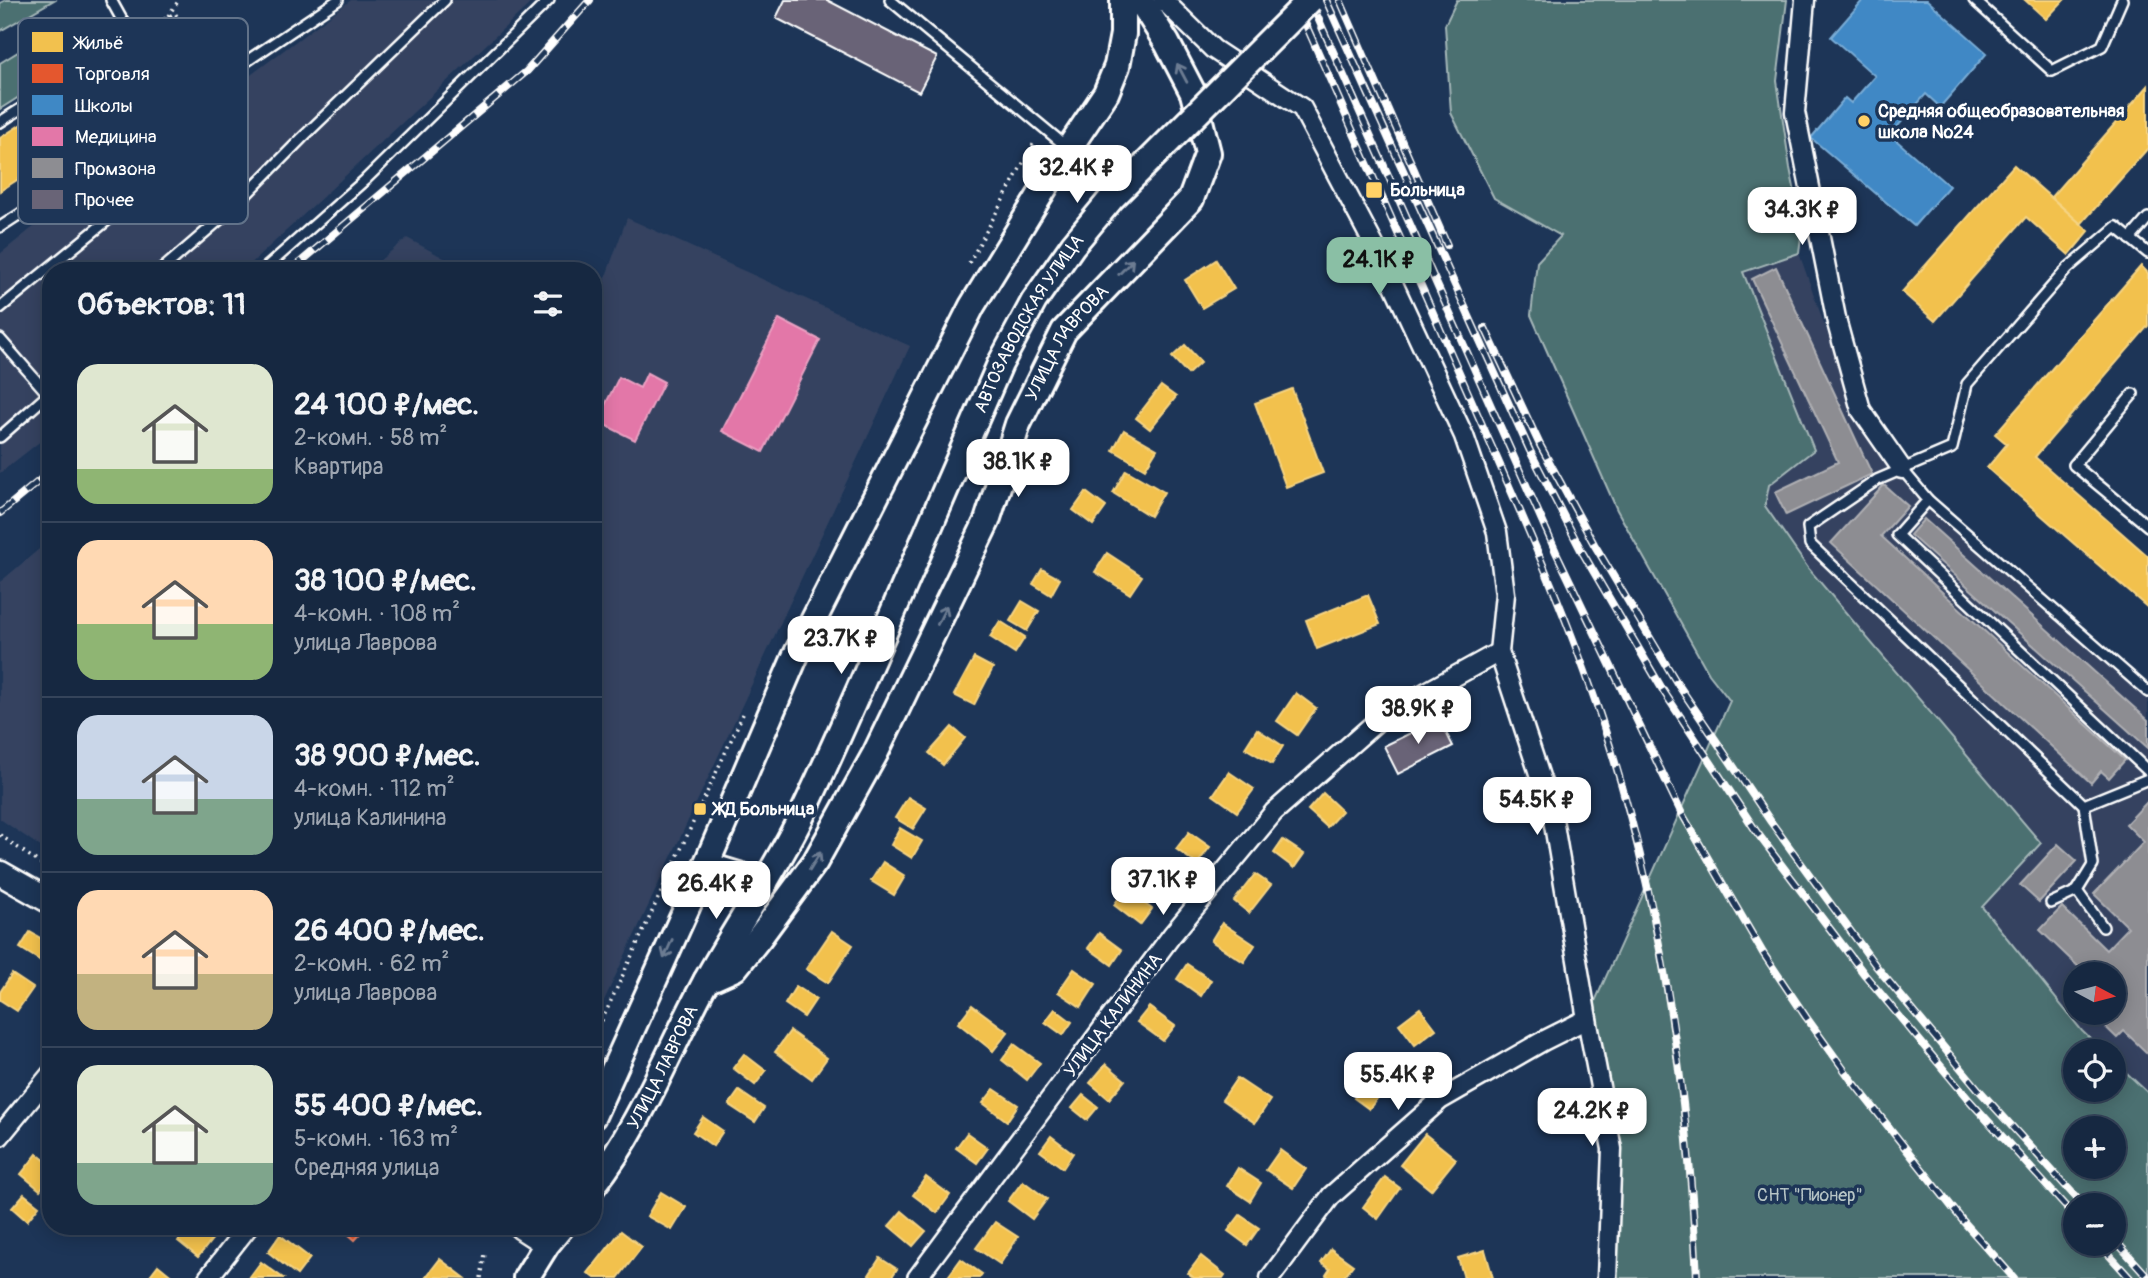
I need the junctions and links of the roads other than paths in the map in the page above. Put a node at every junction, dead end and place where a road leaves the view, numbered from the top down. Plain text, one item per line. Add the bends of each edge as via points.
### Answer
1 (111, 0) edge
2 (338, 0) edge
3 (445, 0) edge
4 (549, 0) edge
5 (890, 0) edge
6 (1123, 0) edge
7 (1140, 0) edge
8 (1164, 0) edge
9 (1310, 0) edge
10 (1805, 0) edge
11 (1974, 0) edge
12 (2122, 0) edge
13 (121, 18) edge
14 (248, 60) edge
15 (18, 111) edge
16 (0, 122) edge
17 (1069, 148) junction
18 (248, 193) edge
19 (18, 215) edge
20 (2148, 218) edge
21 (103, 224) edge
22 (215, 224) edge
23 (0, 227) edge
24 (2130, 239) junction
25 (2148, 253) edge
26 (56, 262) edge
27 (170, 262) edge
28 (272, 262) edge
29 (42, 274) edge
30 (0, 308) edge
31 (0, 339) edge
32 (42, 384) edge
33 (2133, 394) dead end
34 (42, 400) edge
35 (0, 436) edge
36 (1902, 469) junction
37 (948, 484) joint
38 (1928, 500) junction
39 (2148, 526) edge
40 (1499, 652) junction
41 (2148, 692) edge
42 (2148, 771) edge
43 (2148, 779) edge
44 (2084, 806) junction
45 (706, 865) junction
46 (0, 873) edge
47 (765, 883) junction
48 (2077, 891) junction
49 (42, 897) edge
50 (2051, 903) dead end
51 (2103, 927) dead end
52 (706, 981) junction
53 (1587, 1019) junction
54 (42, 1085) edge
55 (602, 1096) edge
56 (0, 1136) edge
57 (602, 1172) edge
58 (242, 1235) edge
59 (551, 1235) edge
60 (208, 1278) edge
61 (526, 1278) edge
62 (917, 1278) edge
63 (1270, 1278) edge
64 (1607, 1278) edge

1 - 13 lane
2 - 14 lane
3 - 18 lane
4 - 28 lane via 365,180
5 - 17 lane
6 - 17 main road via 1117,66 1106,93
52 -> 7 main road, УЛИЦА ЛАВРОВА via 736,968 760,938 815,862 875,754 987,521 1018,424 1064,331 1191,199 1208,153 1193,93
8 - 40 street via 1213,49 1302,108 1377,250 1464,436 1497,532 1505,594
9 - 37 main road, АВТОЗАВОДСКАЯ УЛИЦА, bridge via 1111,199 1073,245 1034,300 1000,364
10 - 36 street via 1795,112 1837,323 1861,410
11 - 12 lane via 2052,71 2102,46
15 - 16 lane
17 - 45 main road via 972,306 795,657
19 - 23 lane
20 - 24 lane
21 - 26 lane
22 - 27 lane
24 - 25 lane
24 - 36 lane via 2116,227 2068,268 1967,384 1952,448
29 - 30 lane
31 - 32 lane
33 - 39 lane via 2074,465
34 - 35 lane
36 - 38 lane
36 - 44 lane via 1808,527 1810,544
37 - 47 main road, УЛИЦА ЛАВРОВА via 859,691
38 - 41 lane
38 - 42 lane via 1897,535
40 - 53 street via 1552,813
40 - 62 street, УЛИЦА КАЛИНИНА via 1383,716 1274,812 1172,935
43 - 44 lane
44 - 48 lane via 2093,865
45 - 47 main road
45 -> 55 main road
46 - 49 street
47 - 52 main road, УЛИЦА ЛАВРОВА
48 - 50 lane
48 - 51 lane
52 - 57 main road, УЛИЦА ЛАВРОВА via 651,1094
53 - 63 street via 1440,1100 1331,1196
53 - 64 street via 1612,1149
54 - 56 street
58 - 60 street
59 - 61 main road

